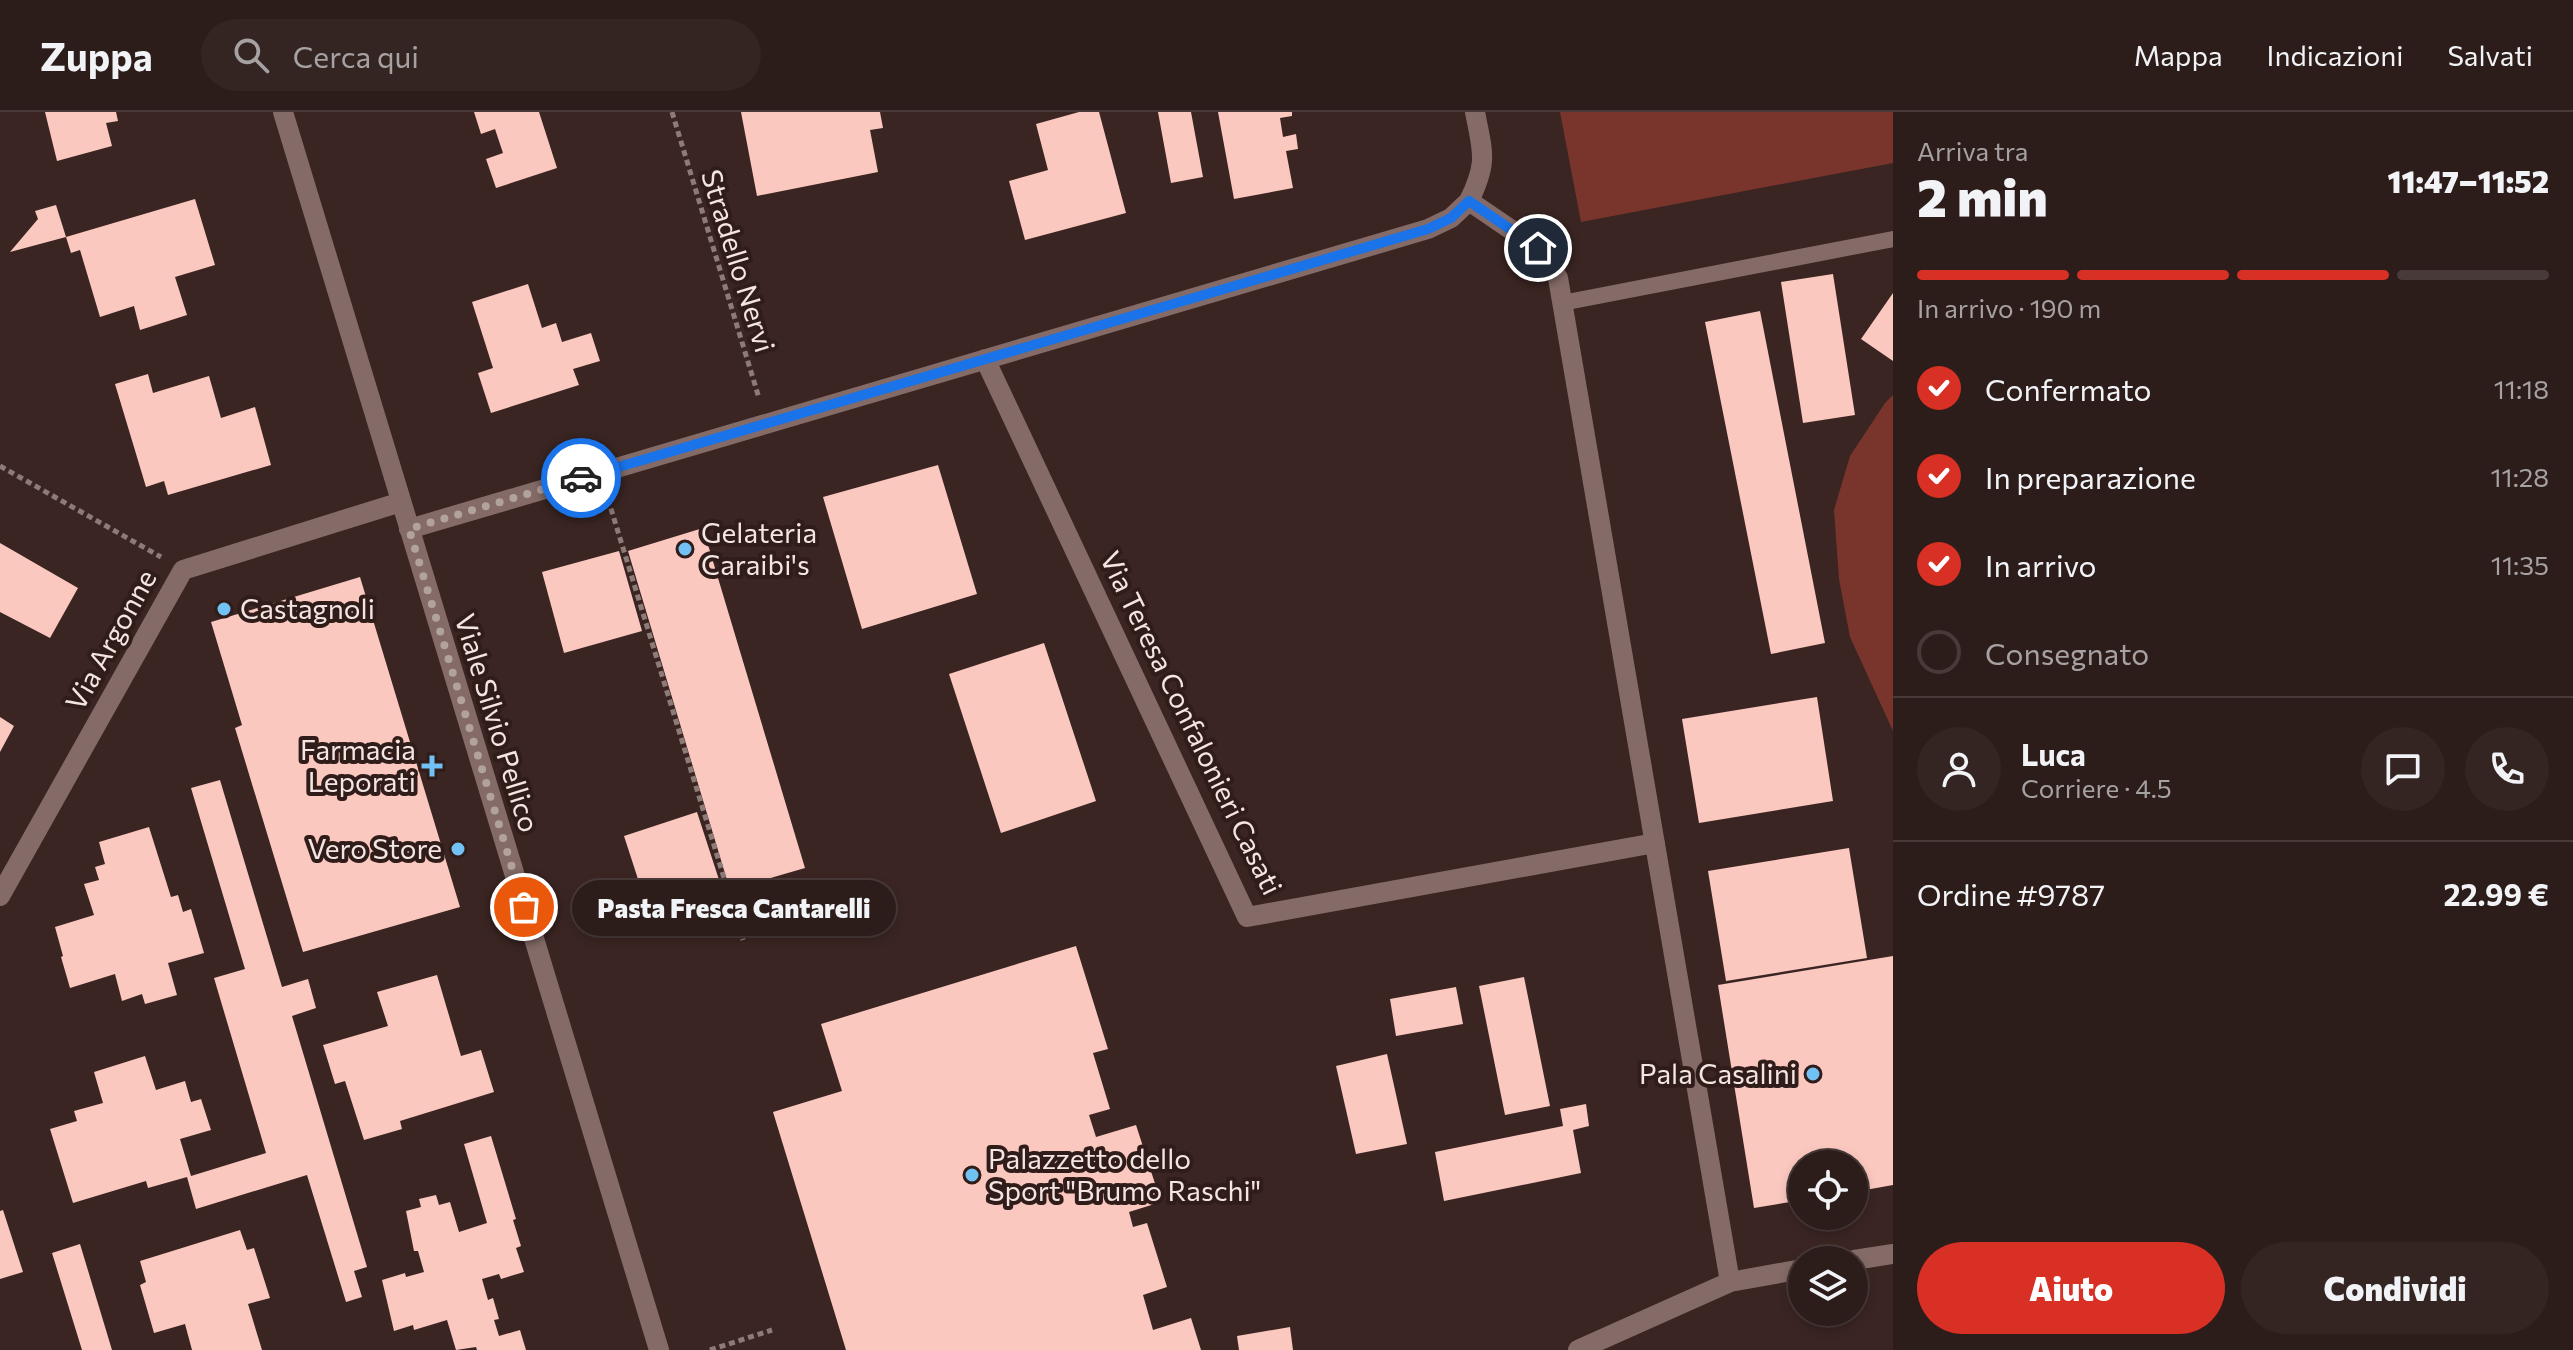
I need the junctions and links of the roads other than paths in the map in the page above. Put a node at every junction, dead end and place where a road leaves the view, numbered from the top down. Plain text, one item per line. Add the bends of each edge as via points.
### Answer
1 (283, 112) edge
2 (1475, 112) edge
3 (1469, 201) junction
4 (1893, 239) edge
5 (1562, 303) junction
6 (985, 359) junction
7 (401, 502) junction
8 (409, 529) junction
9 (1655, 843) junction
10 (0, 896) edge
11 (1893, 1254) edge
12 (1868, 1258) edge
13 (1788, 1272) edge
14 (1730, 1282) junction
15 (659, 1350) edge
16 (1578, 1350) edge

1 - 7 street, Viale Silvio Pellico
2 - 3 street via 1484,159
3 - 5 street via 1538,248 1558,278
3 - 6 street via 1428,229
4 - 5 lane
5 - 9 street
6 - 8 street
6 - 9 street, Via Teresa Confalonieri Casati via 1247,917
7 - 8 street, Viale Silvio Pellico
7 - 10 street, Via Argonne via 183,570
8 - 15 street, Viale Silvio Pellico
9 - 14 street
11 - 12 street
13 - 14 street
14 - 16 street

